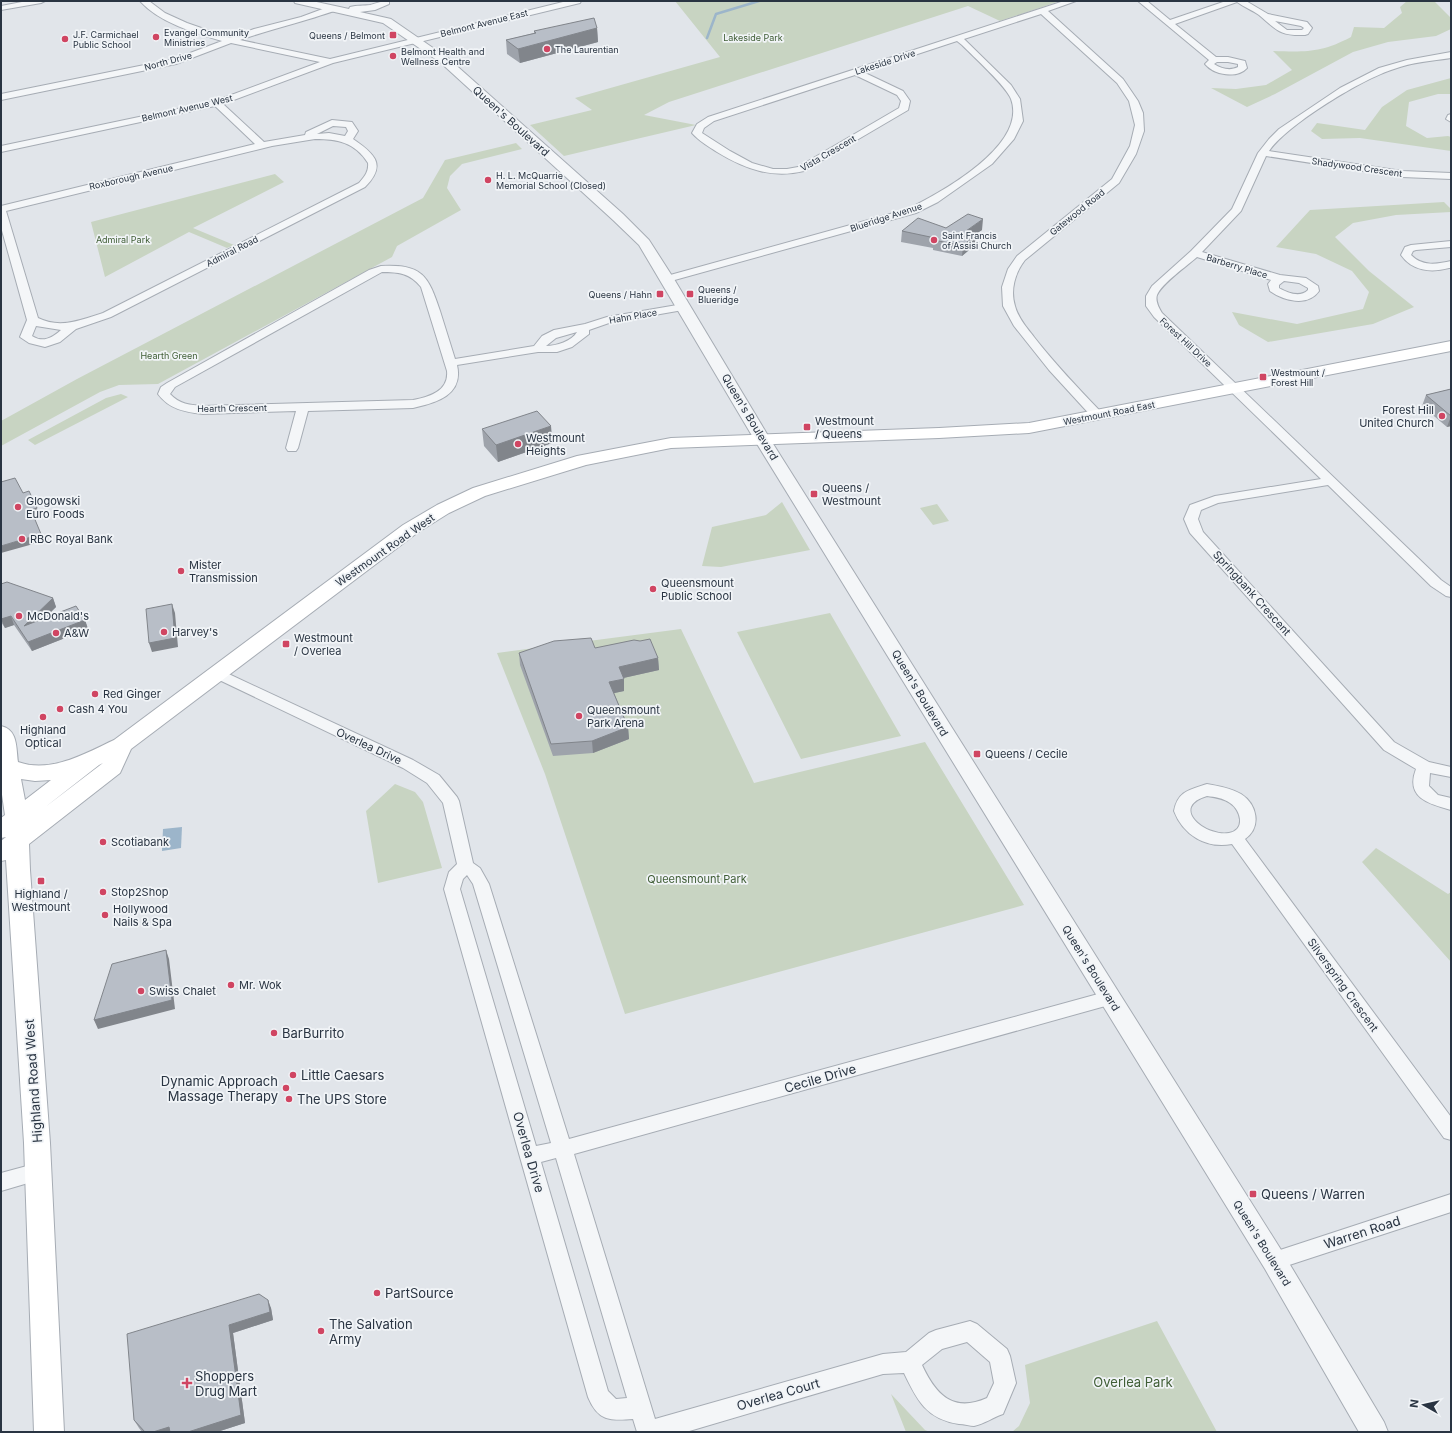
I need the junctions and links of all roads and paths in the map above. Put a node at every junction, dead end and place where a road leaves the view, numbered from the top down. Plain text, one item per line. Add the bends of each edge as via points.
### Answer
1 (41, 1) edge
2 (144, 1) edge
3 (299, 1) edge
4 (577, 1) edge
5 (1072, 1) edge
6 (1142, 1) edge
7 (1234, 1) edge
8 (1240, 1) edge
9 (386, 2) edge
10 (1, 8) edge
11 (334, 9) junction
12 (1043, 11) junction
13 (1264, 16) dead end
14 (387, 22) junction
15 (1170, 23) junction
16 (958, 38) junction
17 (231, 40) junction
18 (415, 40) junction
19 (1451, 55) edge
20 (1214, 60) dead end
21 (330, 61) junction
22 (856, 72) junction
23 (1, 97) edge
24 (218, 103) junction
25 (700, 126) joint
26 (304, 137) junction
27 (348, 140) junction
28 (262, 146) junction
29 (1, 149) edge
30 (1264, 153) junction
31 (1451, 176) edge
32 (1, 209) edge
33 (1451, 244) edge
34 (1194, 253) junction
35 (1451, 264) edge
36 (668, 279) junction
37 (1280, 279) dead end
38 (683, 307) junction
39 (38, 322) junction
40 (72, 327) junction
41 (1451, 346) edge
42 (451, 363) junction
43 (1236, 389) junction
44 (303, 406) junction
45 (1097, 415) junction
46 (762, 440) junction
47 (292, 448) dead end
48 (1330, 480) junction
49 (1451, 593) edge
50 (218, 674) junction
51 (1, 733) edge
52 (122, 745) junction
53 (90, 760) junction
54 (9, 767) junction
55 (1425, 767) junction
56 (1451, 772) edge
57 (1451, 804) edge
58 (9, 836) edge
59 (1235, 837) dead end
60 (466, 866) junction
61 (1109, 998) junction
62 (1451, 1132) edge
63 (563, 1150) junction
64 (530, 1156) junction
65 (38, 1172) junction
66 (1, 1182) edge
67 (1451, 1203) edge
68 (1274, 1261) junction
69 (910, 1362) junction
70 (640, 1408) junction
71 (49, 1432) edge
72 (648, 1432) edge
73 (1374, 1432) edge

1 - 10 street
2 - 17 street via 170,18
3 - 11 street, Queen's Boulevard
4 - 18 street, Belmont Avenue East
5 - 12 street, Lakeside Drive
6 - 15 street
7 - 15 street
8 - 13 street
9 - 11 street, Queen's Boulevard via 371,8
9 - 14 street, Queen's Boulevard via 384,11
11 - 14 street, Queen's Boulevard
11 - 17 street, North Drive
12 - 16 street, Lakeside Drive
12 - 45 street, Gatewood Road via 1109,70 1126,89 1137,108 1140,126 1136,143 1116,180 1021,258 1014,266 1007,290 1010,307 1017,322 1044,359
14 - 18 street, Queen's Boulevard
15 - 20 street
16 - 22 street, Lakeside Drive
16 - 36 street, Blueridge Avenue via 966,43 1008,87 1017,104 1018,121 1011,138 989,162 934,200 912,211
17 - 21 street
17 - 23 street, North Drive via 170,62
18 - 21 street, Belmont Avenue West
18 - 36 street, Queen's Boulevard via 445,61 618,217 644,244
19 - 30 street, Forest Hill Drive via 1383,70 1361,80 1282,131 1271,141
21 - 24 street, Belmont Avenue West
22 - 25 street, Lakeside Drive via 711,119
22 - 25 street, Vista Crescent via 900,93 906,103 903,110 800,169 777,173 750,167 703,139 697,133
24 - 28 street
24 - 29 street, Belmont Avenue West
26 - 27 street, Admiral Road via 328,136
26 - 27 street, Admiral Road via 332,123 349,124 353,131
26 - 28 street, Admiral Road
27 - 40 street, Admiral Road via 373,162 373,170 362,185 107,315
28 - 32 street, Roxborough Avenue
30 - 31 street, Shadywood Crescent via 1402,174
30 - 34 street, Forest Hill Drive via 1236,211
32 - 39 street via 29,310
33 - 35 street via 1415,246 1409,249 1406,255 1413,262 1428,267 1444,267
34 - 37 street, Barberry Place
34 - 43 street, Forest Hill Drive via 1157,286 1151,296 1152,306 1158,316
36 - 38 street, Queen's Boulevard
38 - 42 street, Hahn Place via 606,320 583,328 583,334 570,344 554,349 538,349
38 - 46 street, Queen's Boulevard
39 - 40 street, Admiral Road via 55,327
39 - 40 street via 26,337 33,342 56,341
41 - 43 main road, Westmount Road East
42 - 44 street, Hearth Crescent via 451,384 438,397 427,401 413,404
42 - 44 street, Hearth Crescent via 426,286 420,278 397,269 381,270 373,272 171,385 164,394 173,403 193,409
43 - 45 main road, Westmount Road East
43 - 48 street, Forest Hill Drive
44 - 47 street
45 - 46 main road, Westmount Road East via 1013,430
46 - 50 main road, Westmount Road West via 663,444 583,460 479,492 443,509 410,529
46 - 61 street, Queen's Boulevard
48 - 49 street, Forest Hill Drive via 1436,583
48 - 55 street, Springbank Crescent via 1215,500 1195,508 1191,519 1197,533 1389,746
50 - 52 main road, Westmount Road West
50 - 60 street, Overlea Drive via 408,764 433,779 451,801
51 - 54 main road, Highland Road West
52 - 53 main road, Westmount Road West
52 - 58 main road via 112,768
53 - 54 main road via 61,771 42,774 29,774
53 - 58 main road, Westmount Road West
54 - 58 main road, Highland Road West
55 - 56 street, Springbank Crescent
55 - 57 street via 1421,777 1421,788 1433,799
58 - 65 main road, Highland Road West
59 - 62 street, Silverspring Crescent
60 - 63 street, Overlea Drive via 474,872 481,884
60 - 64 street, Overlea Drive via 455,876 452,889
61 - 63 street, Cecile Drive
61 - 68 street, Queen's Boulevard
63 - 64 street, Cecile Drive
63 - 70 street, Overlea Drive
64 - 70 street, Overlea Drive via 598,1397 612,1410
65 - 66 street
65 - 71 main road, Highland Road West
67 - 68 street, Warren Road
68 - 73 street, Queen's Boulevard
69 - 69 street via 923,1390 935,1404 951,1412 974,1415 995,1406 1005,1383 999,1356 970,1331 936,1340
69 - 72 street, Overlea Court via 882,1364
70 - 72 street, Overlea Drive

